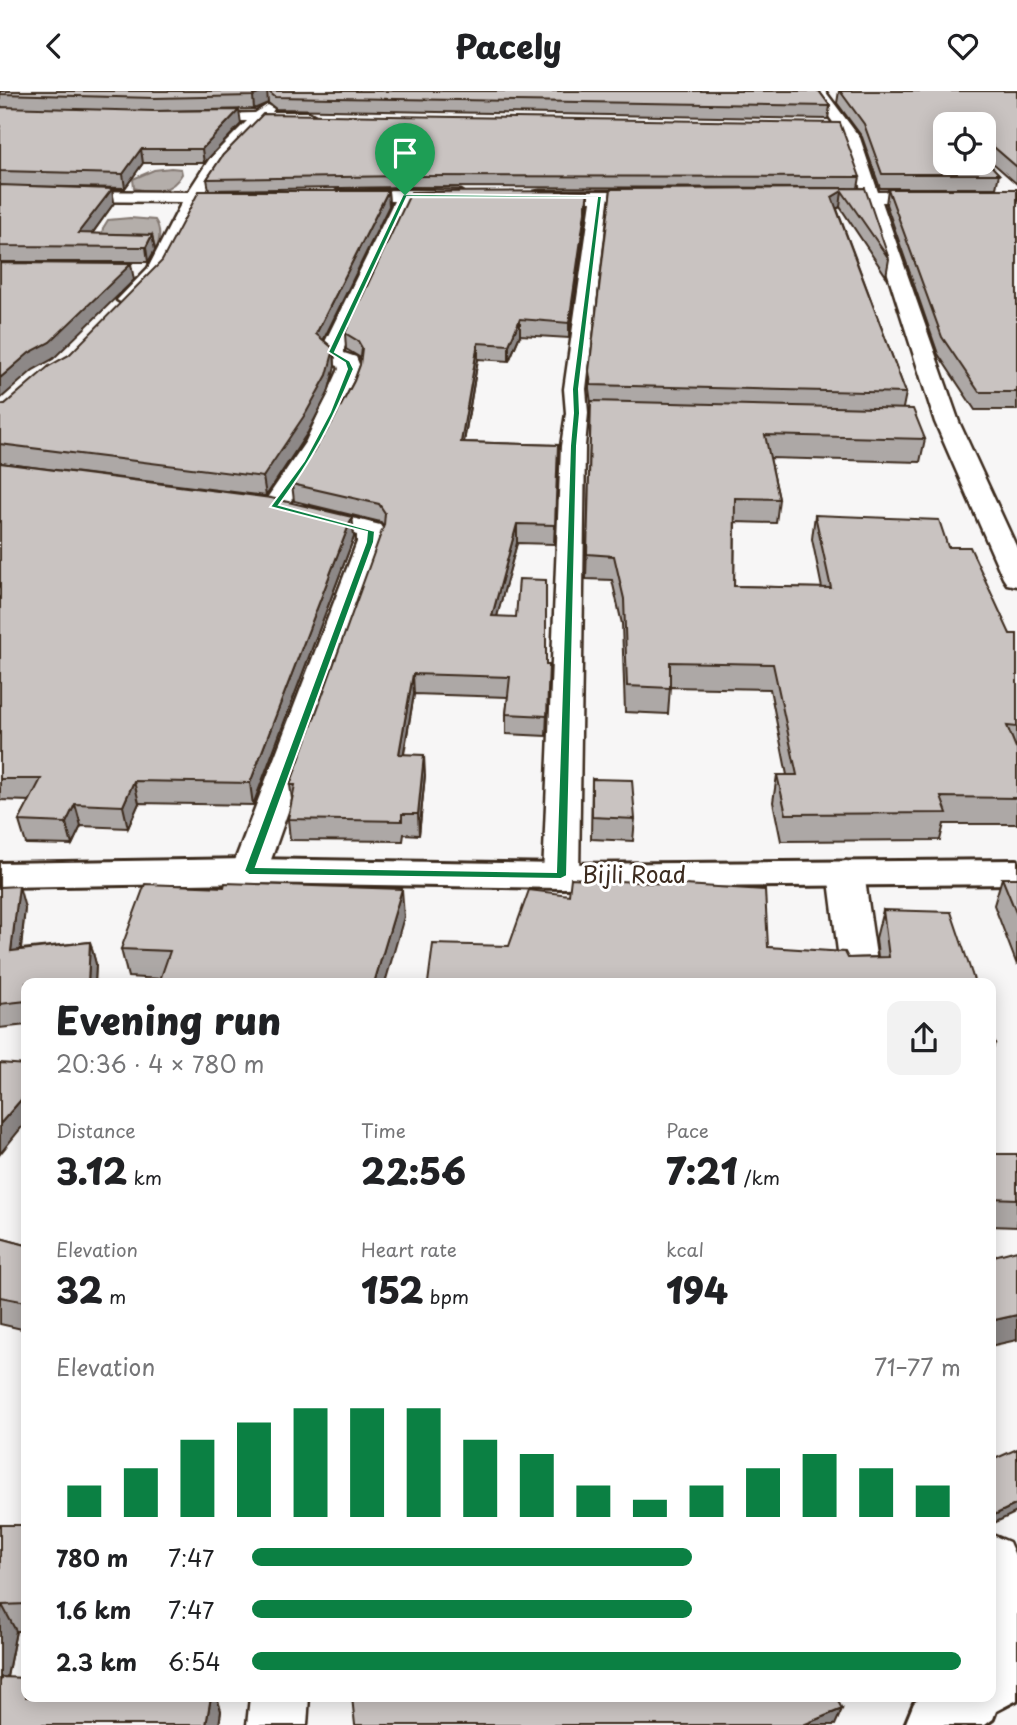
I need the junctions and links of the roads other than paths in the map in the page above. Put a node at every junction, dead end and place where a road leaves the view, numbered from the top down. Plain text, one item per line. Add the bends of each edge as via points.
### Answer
1 (825, 95) edge
2 (277, 100) edge
3 (325, 116) edge
4 (256, 117) junction
5 (181, 118) edge
6 (818, 127) edge
7 (844, 127) junction
8 (1000, 180) dead end
9 (0, 192) edge
10 (405, 195) junction
11 (475, 196) edge
12 (516, 196) edge
13 (600, 196) junction
14 (1017, 196) edge
15 (259, 197) edge
16 (326, 197) edge
17 (682, 197) edge
18 (805, 197) edge
19 (873, 197) junction
20 (193, 198) junction
21 (131, 270) edge
22 (156, 271) junction
23 (112, 315) edge
24 (577, 413) junction
25 (604, 413) edge
26 (920, 421) edge
27 (947, 422) junction
28 (208, 497) edge
29 (274, 507) junction
30 (1017, 578) edge
31 (249, 871) junction
32 (1017, 872) edge
33 (846, 873) junction
34 (0, 875) edge
35 (561, 876) junction
36 (860, 978) edge
37 (996, 1576) edge
38 (1017, 1632) edge
39 (1017, 1662) edge
40 (996, 1678) edge
41 (279, 1702) edge
42 (965, 1702) edge
43 (277, 1725) edge
44 (936, 1725) edge

1 - 7 street
2 - 4 street
3 - 4 street
4 - 5 street
4 - 20 street via 226,149
6 - 7 street
7 - 19 street
8 - 14 street
9 - 20 street
10 - 11 street
10 - 16 street
10 - 29 street via 331,352 348,362 350,369 341,393 307,462
12 - 13 street
13 - 17 street
13 - 24 street via 575,389
14 - 19 street
15 - 20 street
18 - 19 street
19 - 27 street
20 - 22 street
21 - 22 street
22 - 23 street
24 - 25 street
24 - 35 street
26 - 27 street
27 - 30 street
28 - 29 street
29 - 31 street via 371,531
31 - 34 street, Bijli Road
31 - 35 street, Bijli Road
32 - 33 street, Bijli Road
33 - 35 street, Bijli Road
33 - 36 street
37 - 38 street
39 - 40 street
41 - 43 street
42 - 44 street

